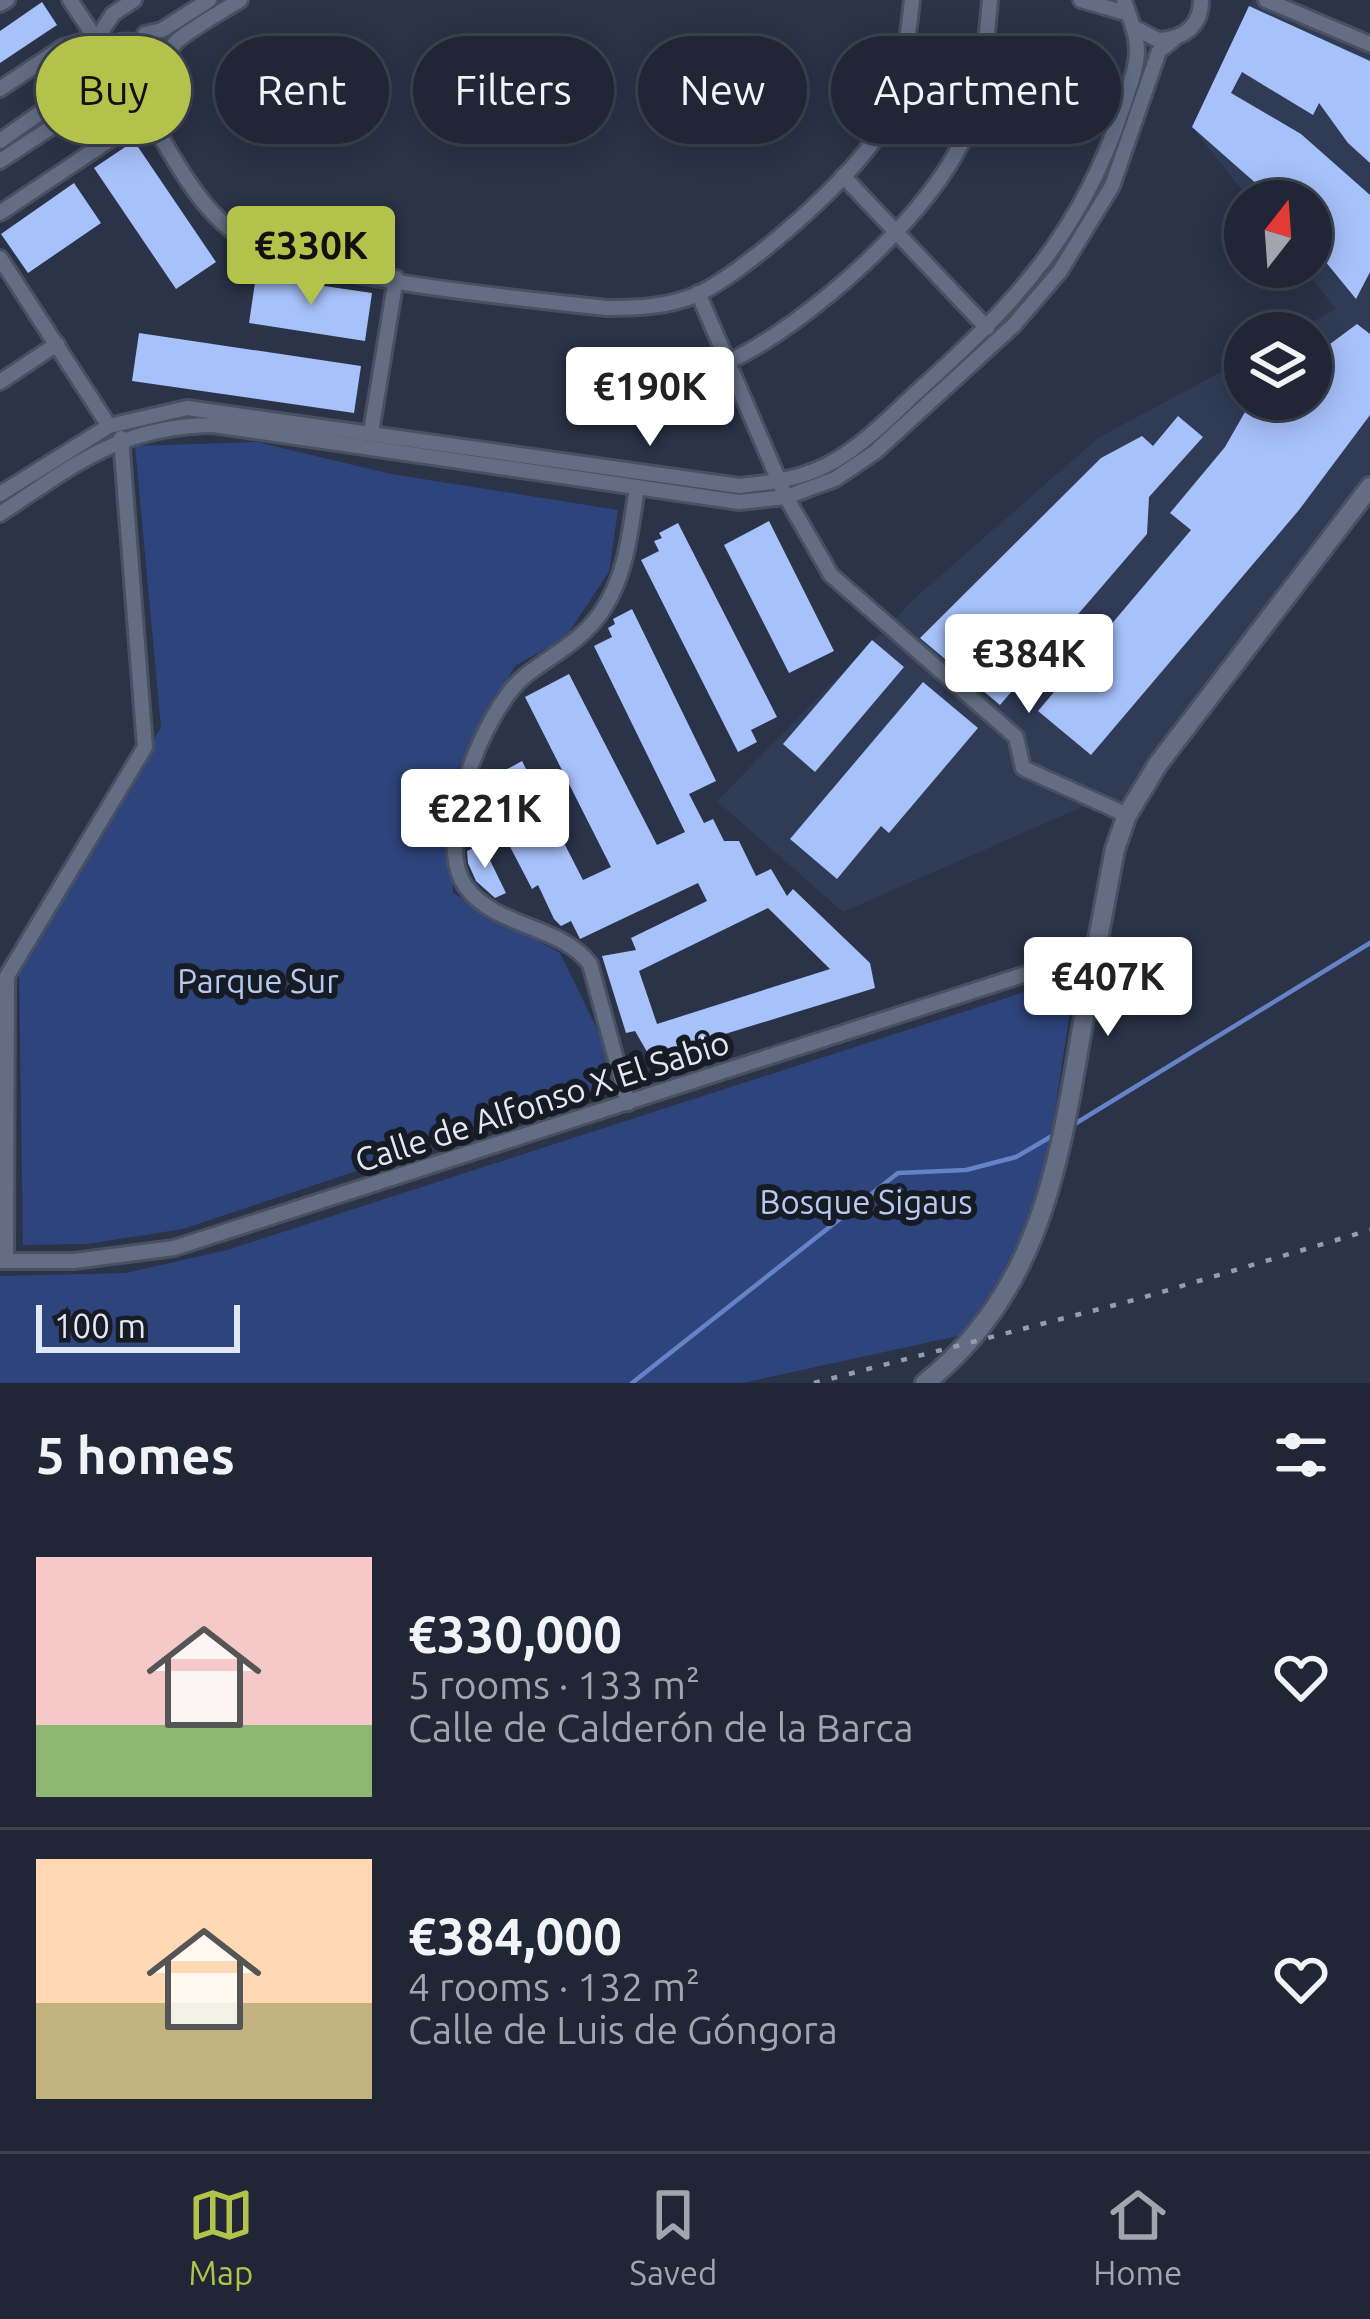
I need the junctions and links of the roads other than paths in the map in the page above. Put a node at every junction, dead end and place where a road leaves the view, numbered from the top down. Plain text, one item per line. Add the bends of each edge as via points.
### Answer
1 (70, 0) edge
2 (134, 0) edge
3 (209, 0) edge
4 (239, 0) edge
5 (912, 0) edge
6 (990, 0) edge
7 (1081, 0) edge
8 (1202, 0) edge
9 (1266, 0) edge
10 (1128, 13) edge
11 (93, 34) junction
12 (145, 34) joint
13 (185, 36) edge
14 (1174, 39) junction
15 (1370, 44) edge
16 (0, 89) edge
17 (36, 116) edge
18 (36, 137) edge
19 (0, 141) edge
20 (104, 144) edge
21 (161, 144) edge
22 (0, 161) edge
23 (843, 176) junction
24 (0, 213) edge
25 (895, 231) junction
26 (0, 258) edge
27 (396, 278) junction
28 (698, 293) junction
29 (987, 328) junction
30 (57, 344) junction
31 (728, 362) junction
32 (0, 382) edge
33 (109, 426) junction
34 (371, 432) junction
35 (122, 438) junction
36 (780, 481) junction
37 (1370, 487) edge
38 (637, 488) junction
39 (0, 494) edge
40 (786, 497) junction
41 (0, 514) edge
42 (1127, 815) junction
43 (1094, 958) junction
44 (2, 1035) edge
45 (628, 1102) junction
46 (3, 1262) edge
47 (925, 1383) edge

1 - 11 street
2 - 11 street
3 - 12 street
4 - 13 street
5 - 23 street via 895,100
6 - 25 street via 968,129 930,194
7 - 10 street
8 - 14 street via 1198,20
9 - 15 street
10 - 14 street via 1158,40
10 - 29 street via 1137,60 1106,161 1057,248
11 - 12 street via 117,26
11 - 16 street
14 - 40 street via 1159,51 1112,186 1060,272 875,452 835,479
17 - 19 street
18 - 22 street
20 - 24 street
21 - 27 street via 229,229 299,264
23 - 25 street
23 - 28 street via 746,264
25 - 29 street
25 - 31 street via 794,324
26 - 30 street
27 - 28 street via 606,308
27 - 34 street
28 - 31 street
29 - 36 street via 860,444
30 - 32 street
30 - 33 street
31 - 36 street
33 - 34 street via 187,408
33 - 39 street
34 - 36 street via 685,480
35 - 38 street via 213,425
35 - 41 street
35 - 44 street via 145,748 13,958
36 - 40 street
37 - 42 street
38 - 40 street via 739,502
38 - 45 street via 627,551 603,610 510,694 454,814 464,886 590,964
40 - 42 street via 831,575 1016,737 1023,768
42 - 43 street
43 - 45 street, Calle de Alfonso X El Sabio
43 - 47 street via 1042,1223 1021,1273
44 - 46 street
45 - 46 street, Calle de Alfonso X El Sabio via 174,1248

